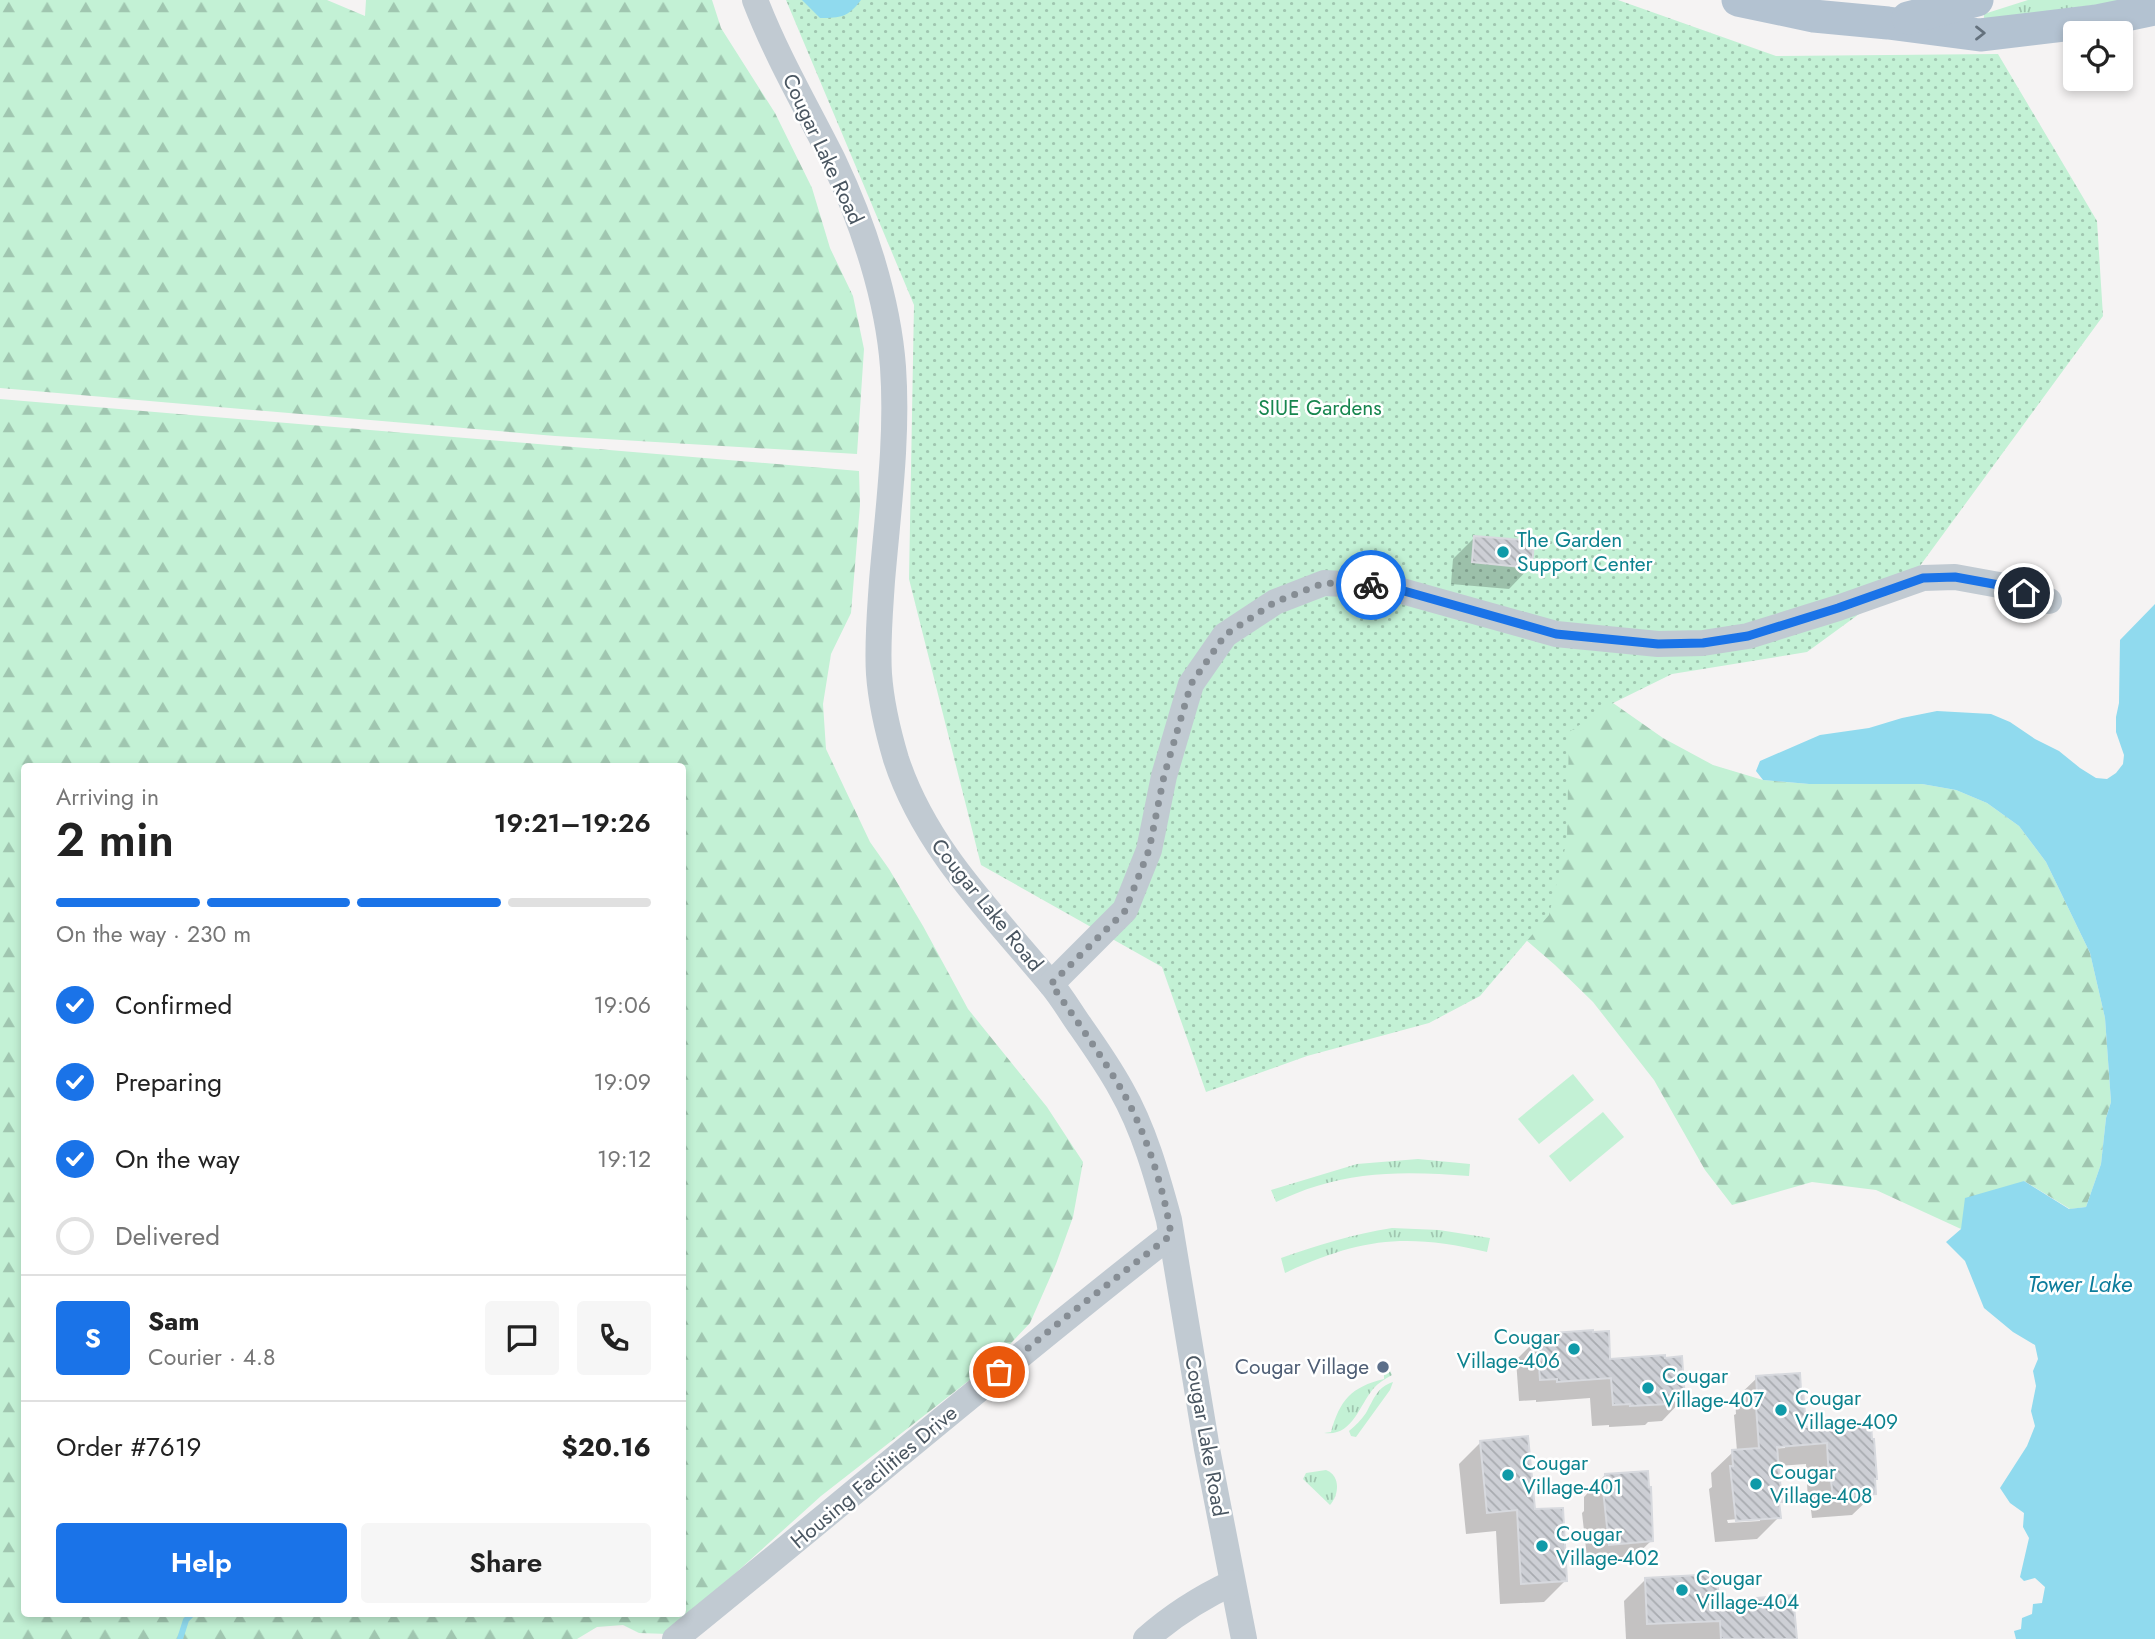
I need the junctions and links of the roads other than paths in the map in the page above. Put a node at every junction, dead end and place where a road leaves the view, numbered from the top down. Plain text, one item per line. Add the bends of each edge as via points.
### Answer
1 (755, 0) edge
2 (1738, 0) edge
3 (1977, 0) edge
4 (2155, 9) edge
5 (1888, 23) junction
6 (2049, 601) dead end
7 (1051, 984) junction
8 (1171, 1235) junction
9 (1232, 1583) junction
10 (675, 1639) edge
11 (1146, 1639) edge
12 (1244, 1639) edge

1 - 7 street, Cougar Lake Road via 855,211 884,312 893,366 893,443 879,677 897,760 928,830 953,869
2 - 5 main road via 1814,16
3 - 5 main road
5 -> 4 main road via 1980,35
6 - 7 street via 1999,585 1955,577 1923,578 1748,636 1658,644 1556,634 1384,586 1324,583 1275,602 1225,635 1191,684 1164,776 1149,850 1125,911
7 - 8 street, Cougar Lake Road via 1122,1090 1156,1173
8 - 9 street, Cougar Lake Road
8 - 10 street, Housing Facilities Drive
9 - 11 street via 1202,1597
9 - 12 street, Cougar Lake Road

